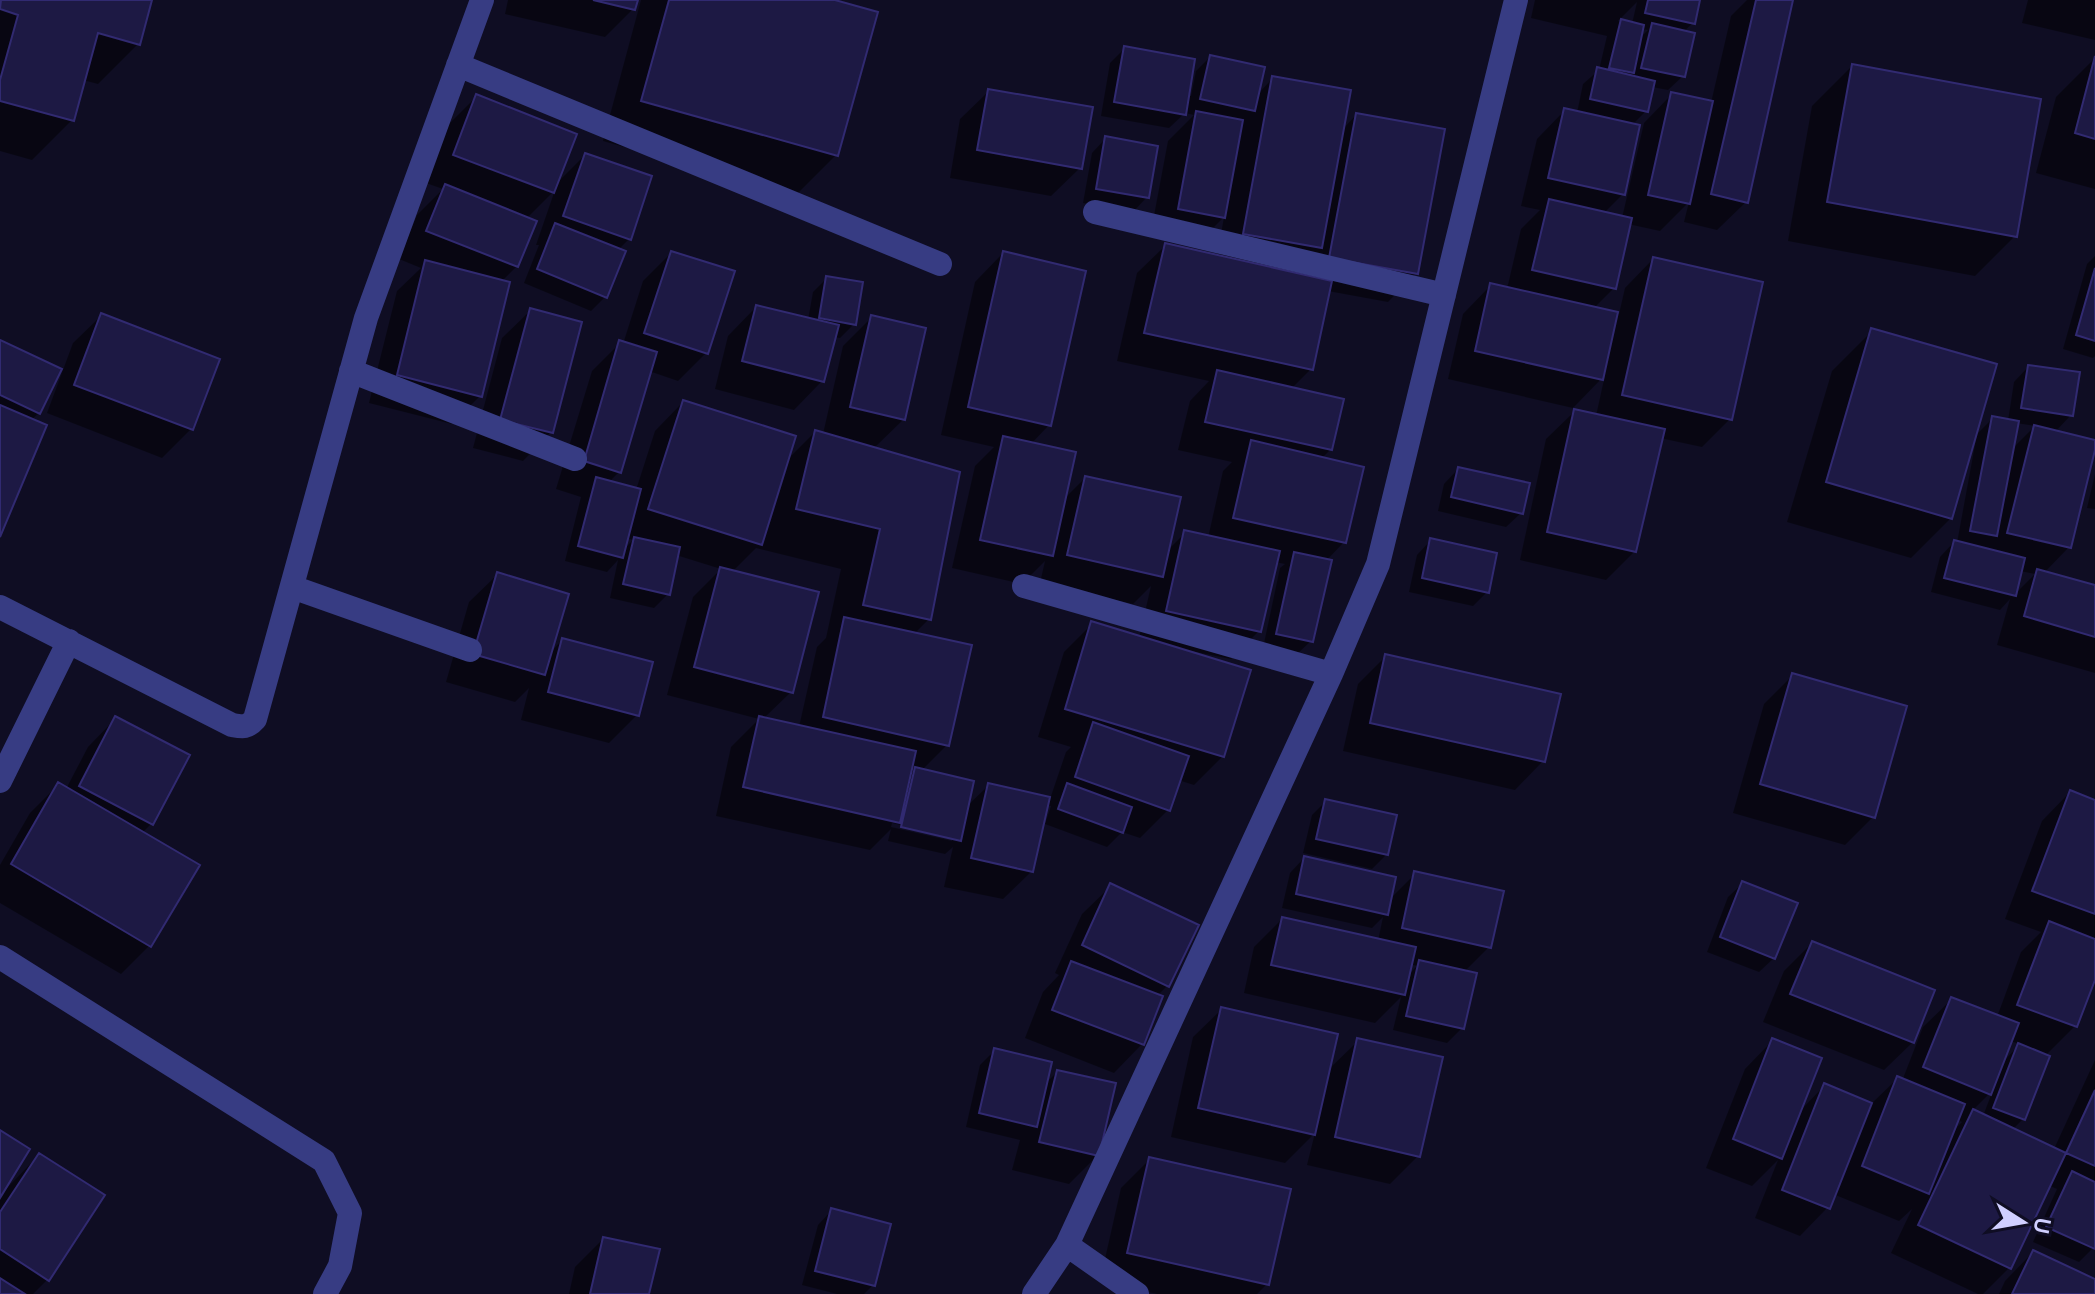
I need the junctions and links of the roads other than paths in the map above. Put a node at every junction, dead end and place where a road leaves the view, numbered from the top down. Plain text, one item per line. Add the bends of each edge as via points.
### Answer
1 (482, 0) edge
2 (1516, 0) edge
3 (458, 65) junction
4 (1095, 212) dead end
5 (940, 264) dead end
6 (1444, 295) junction
7 (351, 371) junction
8 (575, 459) dead end
9 (1024, 586) dead end
10 (292, 587) junction
11 (0, 607) edge
12 (69, 641) junction
13 (470, 650) dead end
14 (1331, 674) junction
15 (0, 781) edge
16 (0, 957) edge
17 (1067, 1245) junction
18 (325, 1294) edge
19 (1034, 1294) edge
20 (1137, 1294) edge

1 - 3 street
2 - 6 street
3 - 5 street
3 - 7 street
4 - 6 street
6 - 14 street via 1378,564
7 - 8 street
7 - 10 street
9 - 14 street
10 - 12 street via 258,713 243,727
10 - 13 street
11 - 12 street
12 - 15 street
14 - 17 street
16 - 18 street via 324,1161 350,1213 340,1266
17 - 19 street
17 - 20 street

